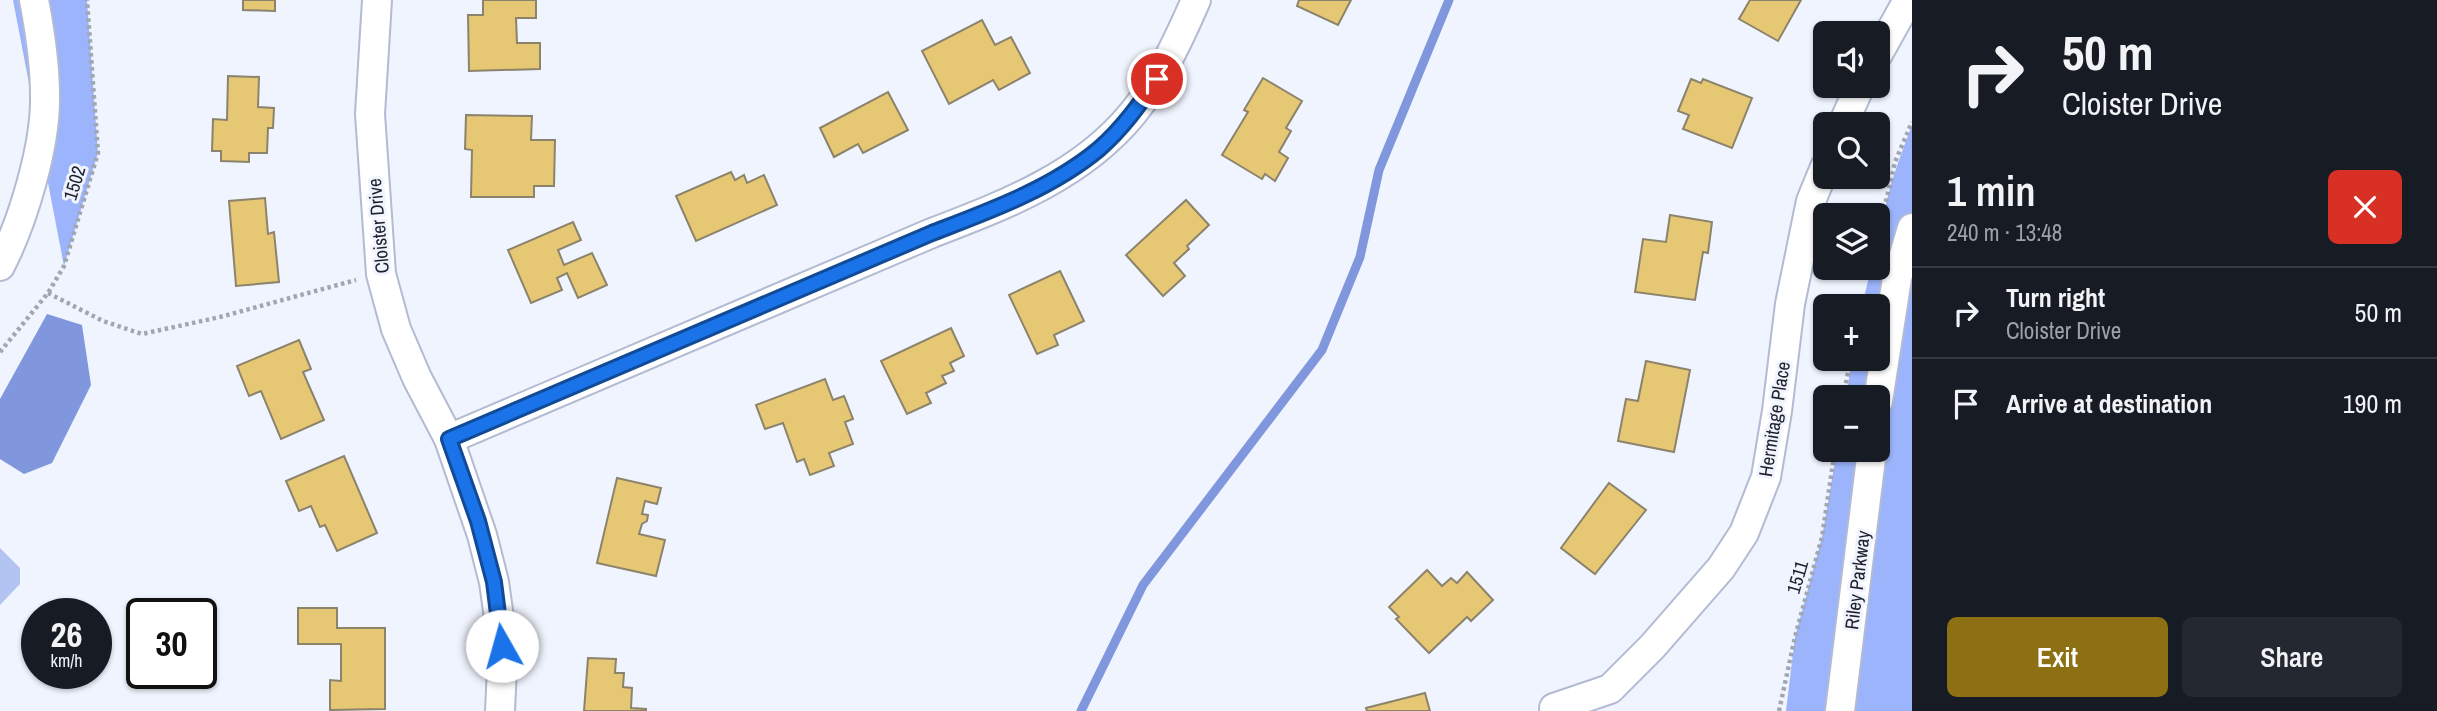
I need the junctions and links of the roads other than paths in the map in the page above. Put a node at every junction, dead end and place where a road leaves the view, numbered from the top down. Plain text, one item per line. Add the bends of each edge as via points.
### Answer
1 (34, 0) edge
2 (377, 0) edge
3 (1196, 0) edge
4 (1908, 0) edge
5 (1890, 32) edge
6 (1816, 189) edge
7 (1912, 228) edge
8 (0, 266) edge
9 (1880, 385) edge
10 (449, 439) junction
11 (1871, 462) edge
12 (1554, 708) dead end
13 (500, 711) edge
14 (1840, 711) edge

1 - 8 street via 45,97 41,141
2 - 10 street, Cloister Drive via 370,114 381,274 396,329
3 - 10 street via 1157,79 1133,113 1098,149 1052,181 994,210
4 - 5 street
6 - 12 street, Hermitage Place via 1790,304 1766,477 1744,533 1721,568 1610,689
7 - 9 street via 1897,278
10 - 13 street, Cloister Drive via 494,582 502,646
11 - 14 street, Riley Parkway

